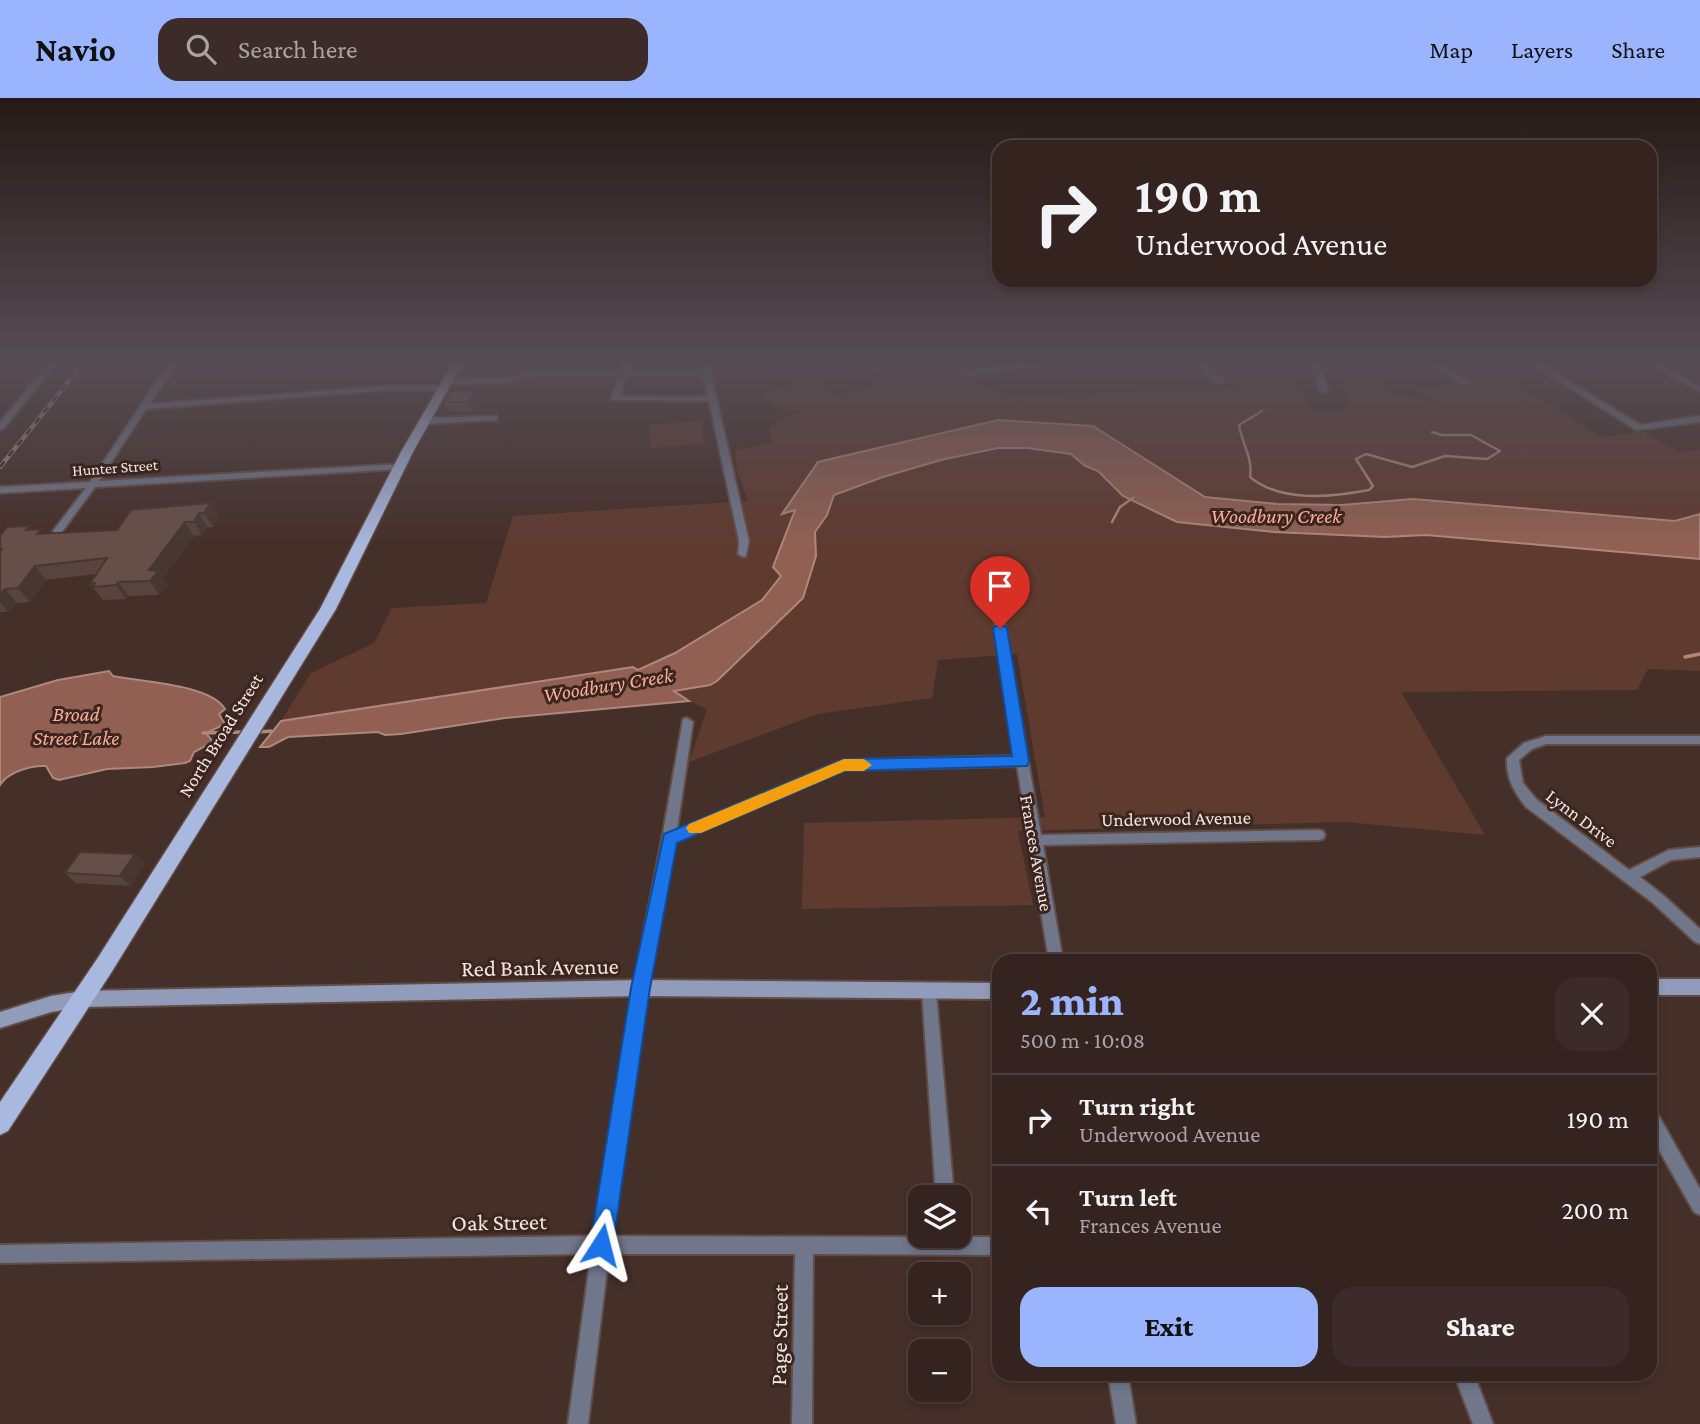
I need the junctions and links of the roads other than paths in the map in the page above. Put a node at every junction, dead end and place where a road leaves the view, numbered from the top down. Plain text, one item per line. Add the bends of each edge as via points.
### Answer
1 (133, 423) edge
2 (423, 423) edge
3 (718, 423) edge
4 (1631, 423) edge
5 (1674, 423) edge
6 (400, 466) junction
7 (93, 484) junction
8 (0, 490) edge
9 (58, 531) edge
10 (743, 554) dead end
11 (999, 620) dead end
12 (687, 722) dead end
13 (1700, 740) edge
14 (1021, 761) junction
15 (1318, 835) dead end
16 (670, 839) junction
17 (1035, 840) junction
18 (1700, 852) edge
19 (1628, 877) junction
20 (1700, 938) edge
21 (1055, 954) edge
22 (1657, 987) edge
23 (1700, 987) edge
24 (640, 988) junction
25 (992, 991) edge
26 (929, 992) junction
27 (82, 999) junction
28 (0, 1020) edge
29 (0, 1123) edge
30 (1657, 1129) edge
31 (944, 1185) edge
32 (1700, 1206) edge
33 (908, 1242) edge
34 (971, 1243) edge
35 (601, 1245) junction
36 (992, 1245) edge
37 (804, 1246) junction
38 (0, 1254) edge
39 (1119, 1381) edge
40 (1467, 1381) edge
41 (578, 1424) edge
42 (802, 1424) edge
43 (1126, 1424) edge
44 (1483, 1424) edge

1 - 7 street
2 - 6 main road, North Broad Street
3 - 10 street
4 - 5 street via 1639,428
6 - 7 street, Hunter Street
6 - 27 main road, North Broad Street via 338,591
7 - 8 street, Hunter Street
7 - 9 street
11 - 14 street, Frances Avenue
12 - 16 street
13 - 19 street, Lynn Drive via 1546,740 1513,758 1511,773 1531,803
14 - 16 street via 844,765
14 - 17 street, Frances Avenue
15 - 17 street, Underwood Avenue
16 - 24 street
17 - 21 street, Frances Avenue
18 - 19 street via 1669,855
19 - 20 street, Lynn Drive
22 - 23 street
24 - 26 street, Red Bank Avenue
24 - 27 street, Red Bank Avenue
24 - 35 street
25 - 26 street, Red Bank Avenue
26 - 31 street
27 - 28 street, Red Bank Avenue
27 - 29 main road, North Broad Street
30 - 32 street
33 - 37 street, Oak Street
34 - 36 street, Oak Street
35 - 37 street, Oak Street
35 - 38 street, Oak Street
35 - 41 street
37 - 42 street, Page Street
39 - 43 street
40 - 44 street

